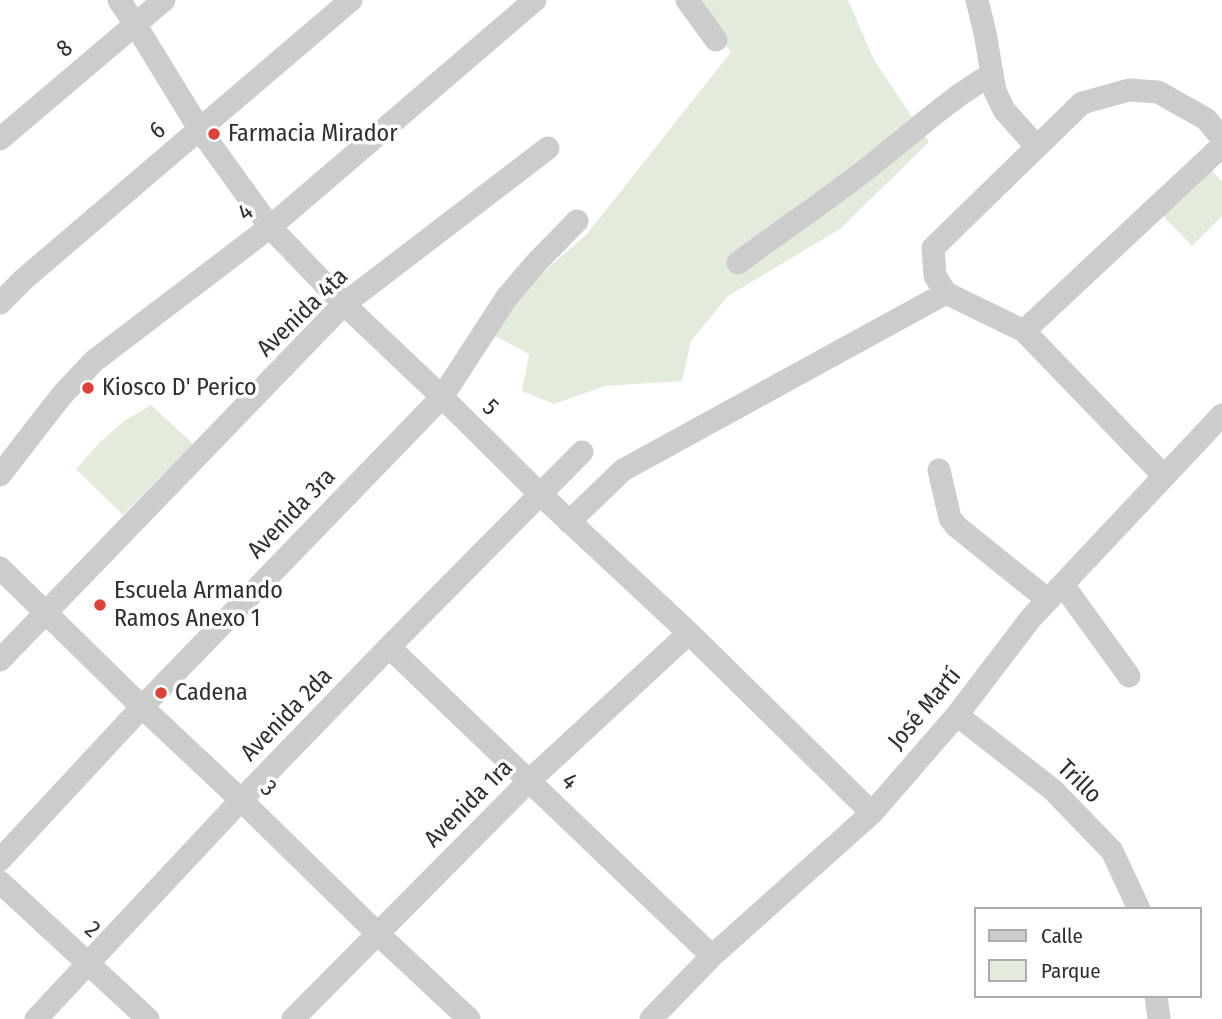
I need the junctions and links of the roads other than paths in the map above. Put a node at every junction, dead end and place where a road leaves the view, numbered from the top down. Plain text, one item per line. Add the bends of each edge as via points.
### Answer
1 (119, 0) edge
2 (164, 0) edge
3 (351, 0) edge
4 (535, 0) edge
5 (687, 0) edge
6 (977, 0) edge
7 (135, 24) junction
8 (716, 40) dead end
9 (992, 74) junction
10 (200, 130) junction
11 (1222, 138) edge
12 (0, 139) edge
13 (1222, 146) edge
14 (1037, 147) junction
15 (548, 148) dead end
16 (578, 221) dead end
17 (270, 227) junction
18 (738, 263) dead end
19 (946, 293) junction
20 (0, 303) edge
21 (344, 304) junction
22 (1024, 331) junction
23 (442, 397) junction
24 (1222, 415) edge
25 (582, 453) dead end
26 (940, 470) dead end
27 (0, 475) edge
28 (1164, 476) junction
29 (540, 494) junction
30 (569, 522) junction
31 (0, 568) edge
32 (1056, 593) junction
33 (46, 612) junction
34 (690, 634) junction
35 (388, 647) junction
36 (0, 660) edge
37 (1129, 676) dead end
38 (142, 707) junction
39 (957, 715) junction
40 (530, 780) junction
41 (242, 800) junction
42 (872, 813) junction
43 (0, 860) edge
44 (0, 881) edge
45 (1138, 907) edge
46 (378, 933) junction
47 (712, 956) junction
48 (89, 963) junction
49 (1156, 998) edge
50 (36, 1019) edge
51 (148, 1019) edge
52 (293, 1019) edge
53 (469, 1019) edge
54 (651, 1019) edge
55 (1160, 1019) edge

1 - 7 street, 5
2 - 7 street, 8
3 - 10 street, 6
4 - 17 street, 4
5 - 8 street
6 - 9 street
7 - 10 street, 5
7 - 12 street, 8
9 - 14 street via 1004,110
9 - 18 street
10 - 17 street, 5
10 - 20 street, 6
11 - 14 street via 1206,119 1158,92 1129,90 1082,103
13 - 22 street
14 - 19 street via 933,248 935,276
15 - 21 street, Avenida 4ta
16 - 23 street, Avenida 3ra via 507,298
17 - 21 street, 5
17 - 27 street, 4 via 94,361
19 - 22 street
19 - 30 street via 623,470
21 - 23 street, 5
21 - 33 street, Avenida 4ta
22 - 28 street
23 - 29 street, 5
23 - 38 street, Avenida 3ra
24 - 28 street, José Martí
25 - 29 street, Avenida 2da
26 - 32 street via 950,518 956,526
28 - 32 street, José Martí
29 - 30 street, 5
29 - 35 street, Avenida 2da
30 - 34 street, 5
31 - 33 street, 3
32 - 37 street
32 - 39 street, José Martí via 1031,618
33 - 36 street, Avenida 4ta
33 - 38 street, 3
34 - 40 street, Avenida 1ra
34 - 42 street, 5
35 - 40 street, 4
35 - 41 street, Avenida 2da
38 - 41 street, 3
38 - 43 street, Avenida 3ra
39 - 42 street, José Martí
39 - 45 street, Trillo via 1053,790 1112,851
40 - 46 street, Avenida 1ra
40 - 47 street, 4
41 - 46 street, 3
41 - 48 street, Avenida 2da
42 - 47 street, José Martí
44 - 48 street, 2
46 - 52 street, Avenida 1ra
46 - 53 street, 3
47 - 54 street, José Martí
48 - 50 street, Avenida 2da
48 - 51 street, 2
49 - 55 street

